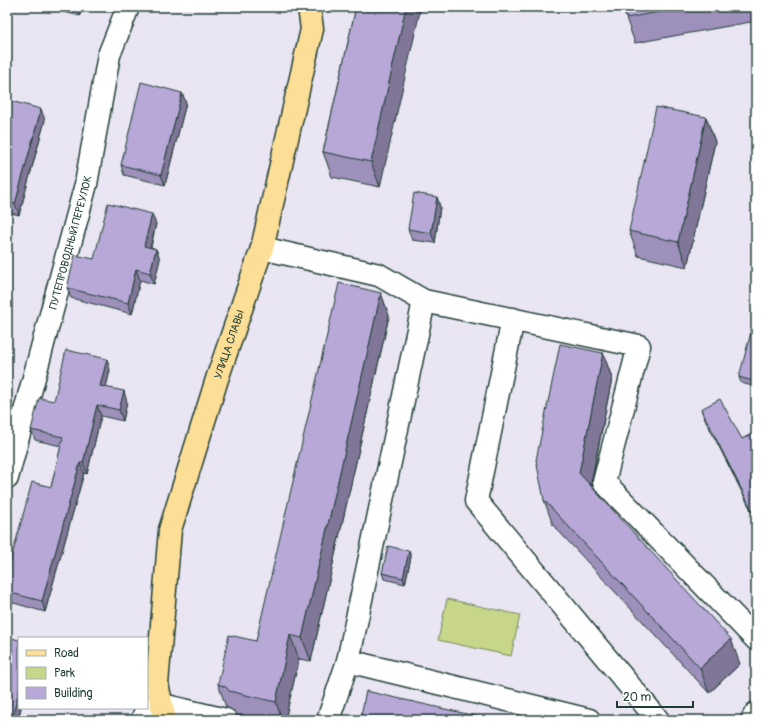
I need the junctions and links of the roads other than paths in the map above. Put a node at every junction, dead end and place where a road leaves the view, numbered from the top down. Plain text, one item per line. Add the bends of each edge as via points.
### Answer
1 (128, 7) edge
2 (309, 7) edge
3 (262, 248) junction
4 (424, 301) junction
5 (513, 319) junction
6 (7, 478) edge
7 (756, 639) edge
8 (348, 661) junction
9 (157, 684) junction
10 (148, 706) edge
11 (147, 709) edge
12 (164, 712) edge
13 (756, 713) edge
14 (142, 720) edge
15 (226, 720) edge
16 (328, 720) edge
17 (589, 720) edge
18 (658, 720) edge
19 (752, 720) edge

1 - 6 street, ПУТЕПРОВОДНЫЙ ПЕРЕУЛОК via 109,55 86,184
2 - 3 main road, УЛИЦА СЛАВЫ via 312,29
3 - 4 street via 379,275
3 - 9 main road, УЛИЦА СЛАВЫ via 217,379 170,530
4 - 5 street
4 - 8 street
5 - 7 street via 639,346 604,482
5 - 18 street via 476,501
8 - 16 street
8 - 17 street
9 - 10 street
9 - 12 main road, УЛИЦА СЛАВЫ
11 - 14 street
12 - 15 street
13 - 19 street

